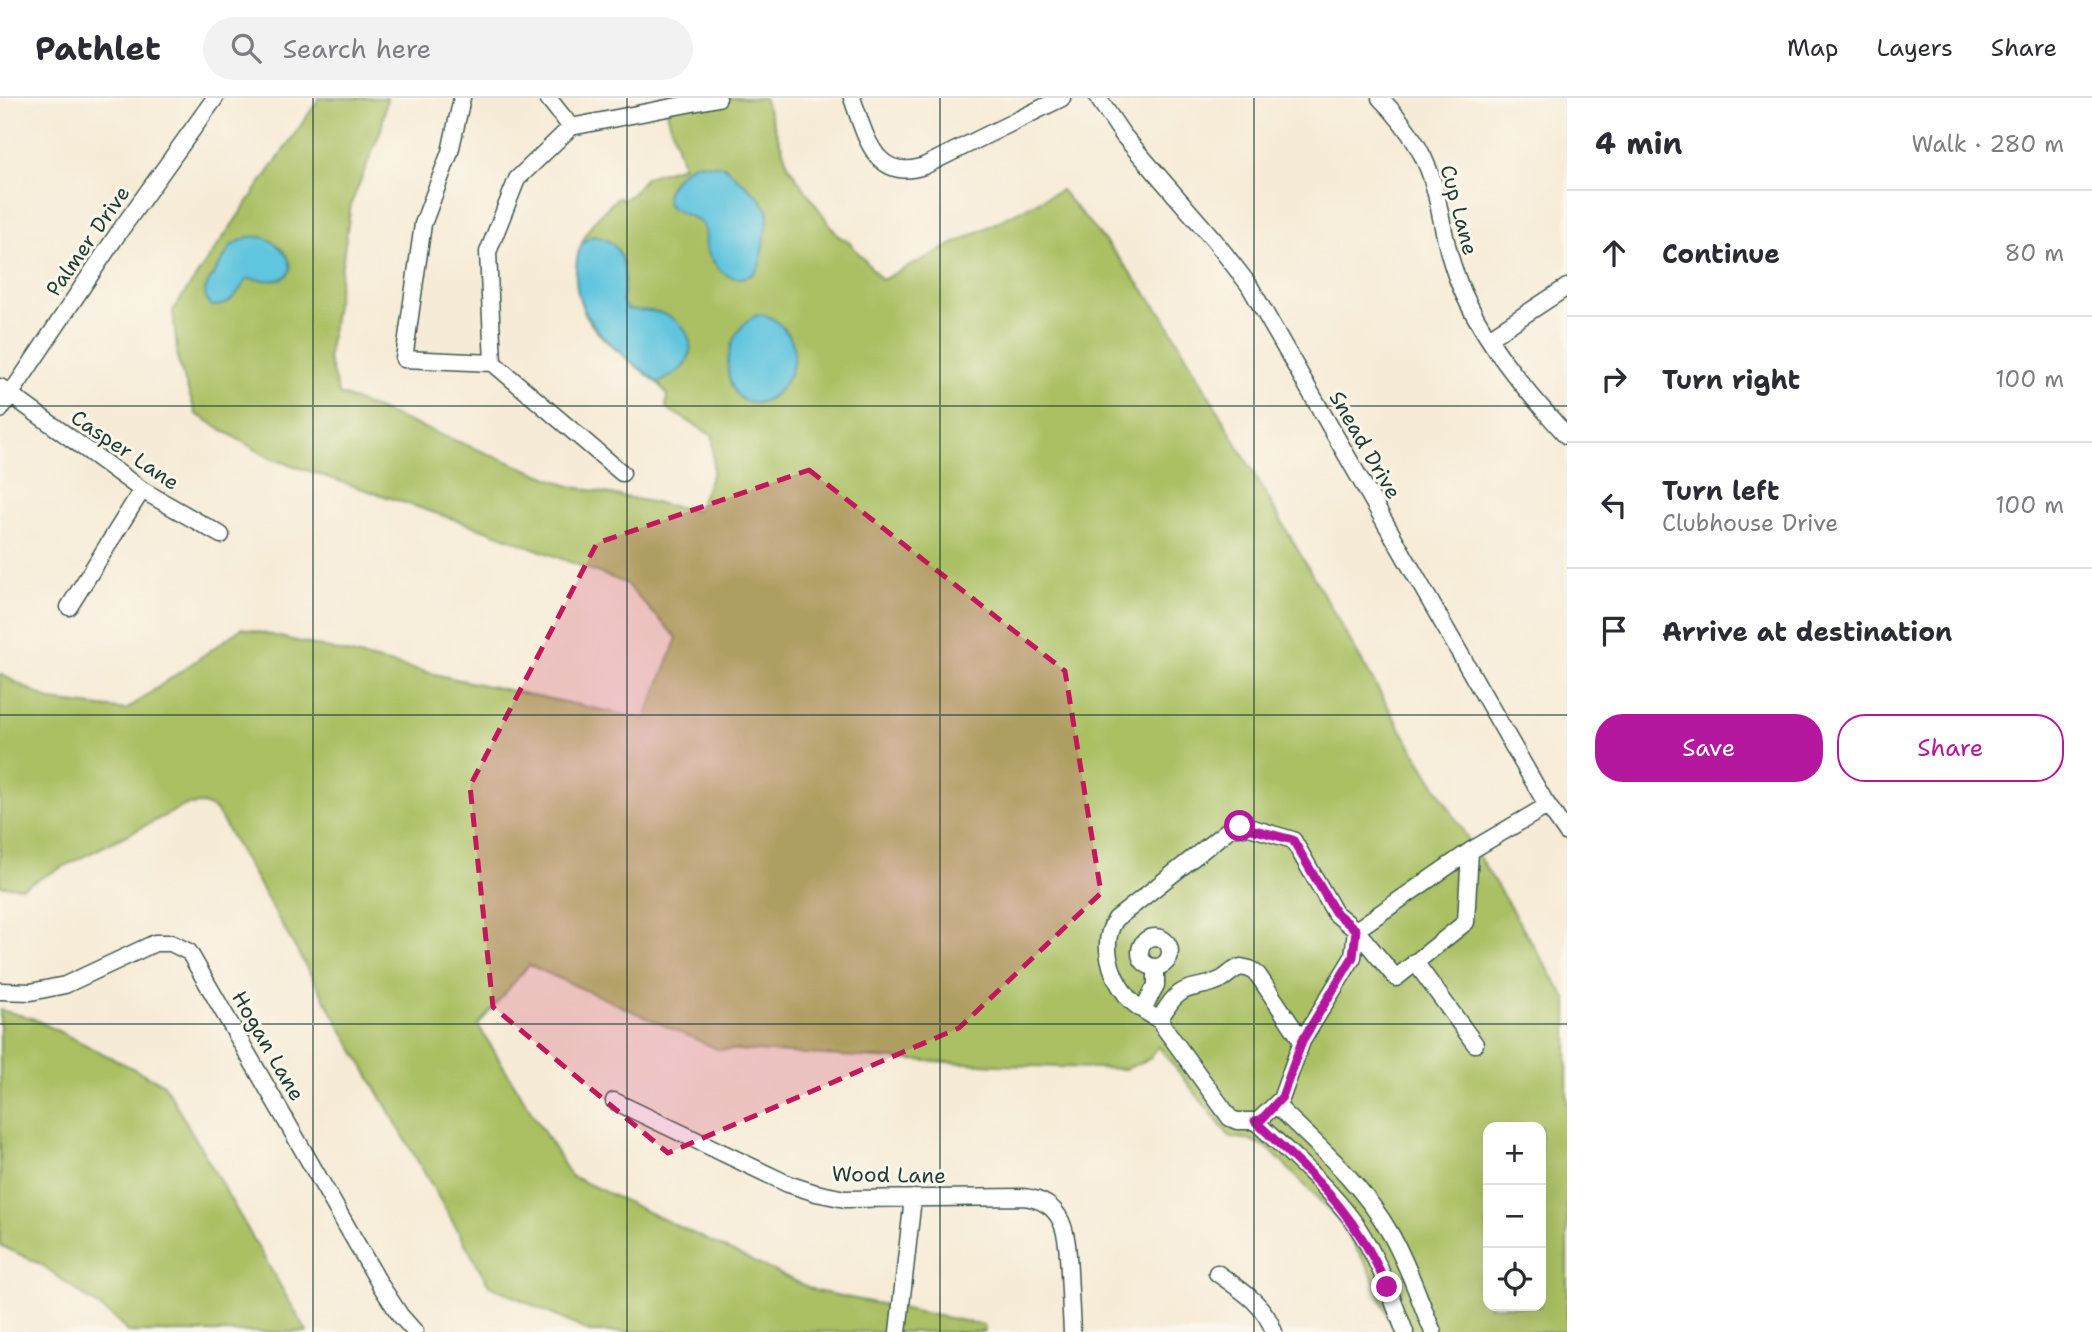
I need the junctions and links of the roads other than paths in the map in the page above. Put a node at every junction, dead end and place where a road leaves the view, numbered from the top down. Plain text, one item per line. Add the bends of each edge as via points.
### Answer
1 (215, 98) edge
2 (462, 98) edge
3 (548, 98) edge
4 (718, 98) edge
5 (852, 98) edge
6 (1062, 98) edge
7 (1098, 98) edge
8 (1381, 98) edge
9 (571, 127) junction
10 (1567, 287) edge
11 (1489, 338) junction
12 (493, 363) junction
13 (5, 390) edge
14 (0, 410) edge
15 (1567, 436) edge
16 (622, 473) dead end
17 (142, 490) junction
18 (221, 535) dead end
19 (69, 607) dead end
20 (1547, 806) junction
21 (1567, 833) edge
22 (1470, 851) junction
23 (1356, 930) junction
24 (1415, 962) junction
25 (1156, 968) dead end
26 (0, 991) edge
27 (1143, 1009) junction
28 (1161, 1021) junction
29 (1302, 1041) junction
30 (1475, 1044) dead end
31 (614, 1101) dead end
32 (1276, 1105) junction
33 (1255, 1121) junction
34 (913, 1198) junction
35 (1217, 1273) dead end
36 (415, 1332) edge
37 (898, 1332) edge
38 (1072, 1332) edge
39 (1274, 1332) edge
40 (1405, 1332) edge
41 (1433, 1332) edge

1 - 13 street, Palmer Drive
2 - 12 street via 450,152 424,224 404,359
3 - 9 street
4 - 9 street
5 - 6 street via 873,153 904,170 924,166
7 - 20 street, Snead Drive via 1123,135 1249,285
8 - 11 street, Cup Lane via 1407,128 1426,162 1452,266
9 - 12 street via 517,179 488,252
10 - 11 street
11 - 15 street, Cup Lane via 1532,398
12 - 16 street
13 - 14 street, Palmer Drive
13 - 17 street, Casper Lane
17 - 18 street, Casper Lane
17 - 19 street
20 - 21 street, Snead Drive
20 - 22 street
22 - 23 street
22 - 24 street via 1466,922
23 - 24 street via 1396,978
23 - 27 street via 1335,912 1293,840 1232,827 1112,925 1107,944 1110,963 1126,995
23 - 29 street via 1353,957
24 - 30 street
25 - 27 street via 1156,985
26 - 36 street, Hogan Lane via 31,992 65,985 155,943 172,943 189,952 381,1286
27 - 28 street
28 - 29 street via 1171,1000 1182,991 1218,981 1243,967 1258,975
28 - 33 street via 1230,1118
29 - 32 street
31 - 34 street, Wood Lane via 802,1189 845,1199
32 - 33 street
32 - 41 street via 1348,1175 1378,1213 1402,1255
33 - 40 street via 1330,1193 1357,1227
34 - 37 street
34 - 38 street, Wood Lane via 1023,1197 1051,1208 1067,1238
35 - 39 street via 1256,1302

